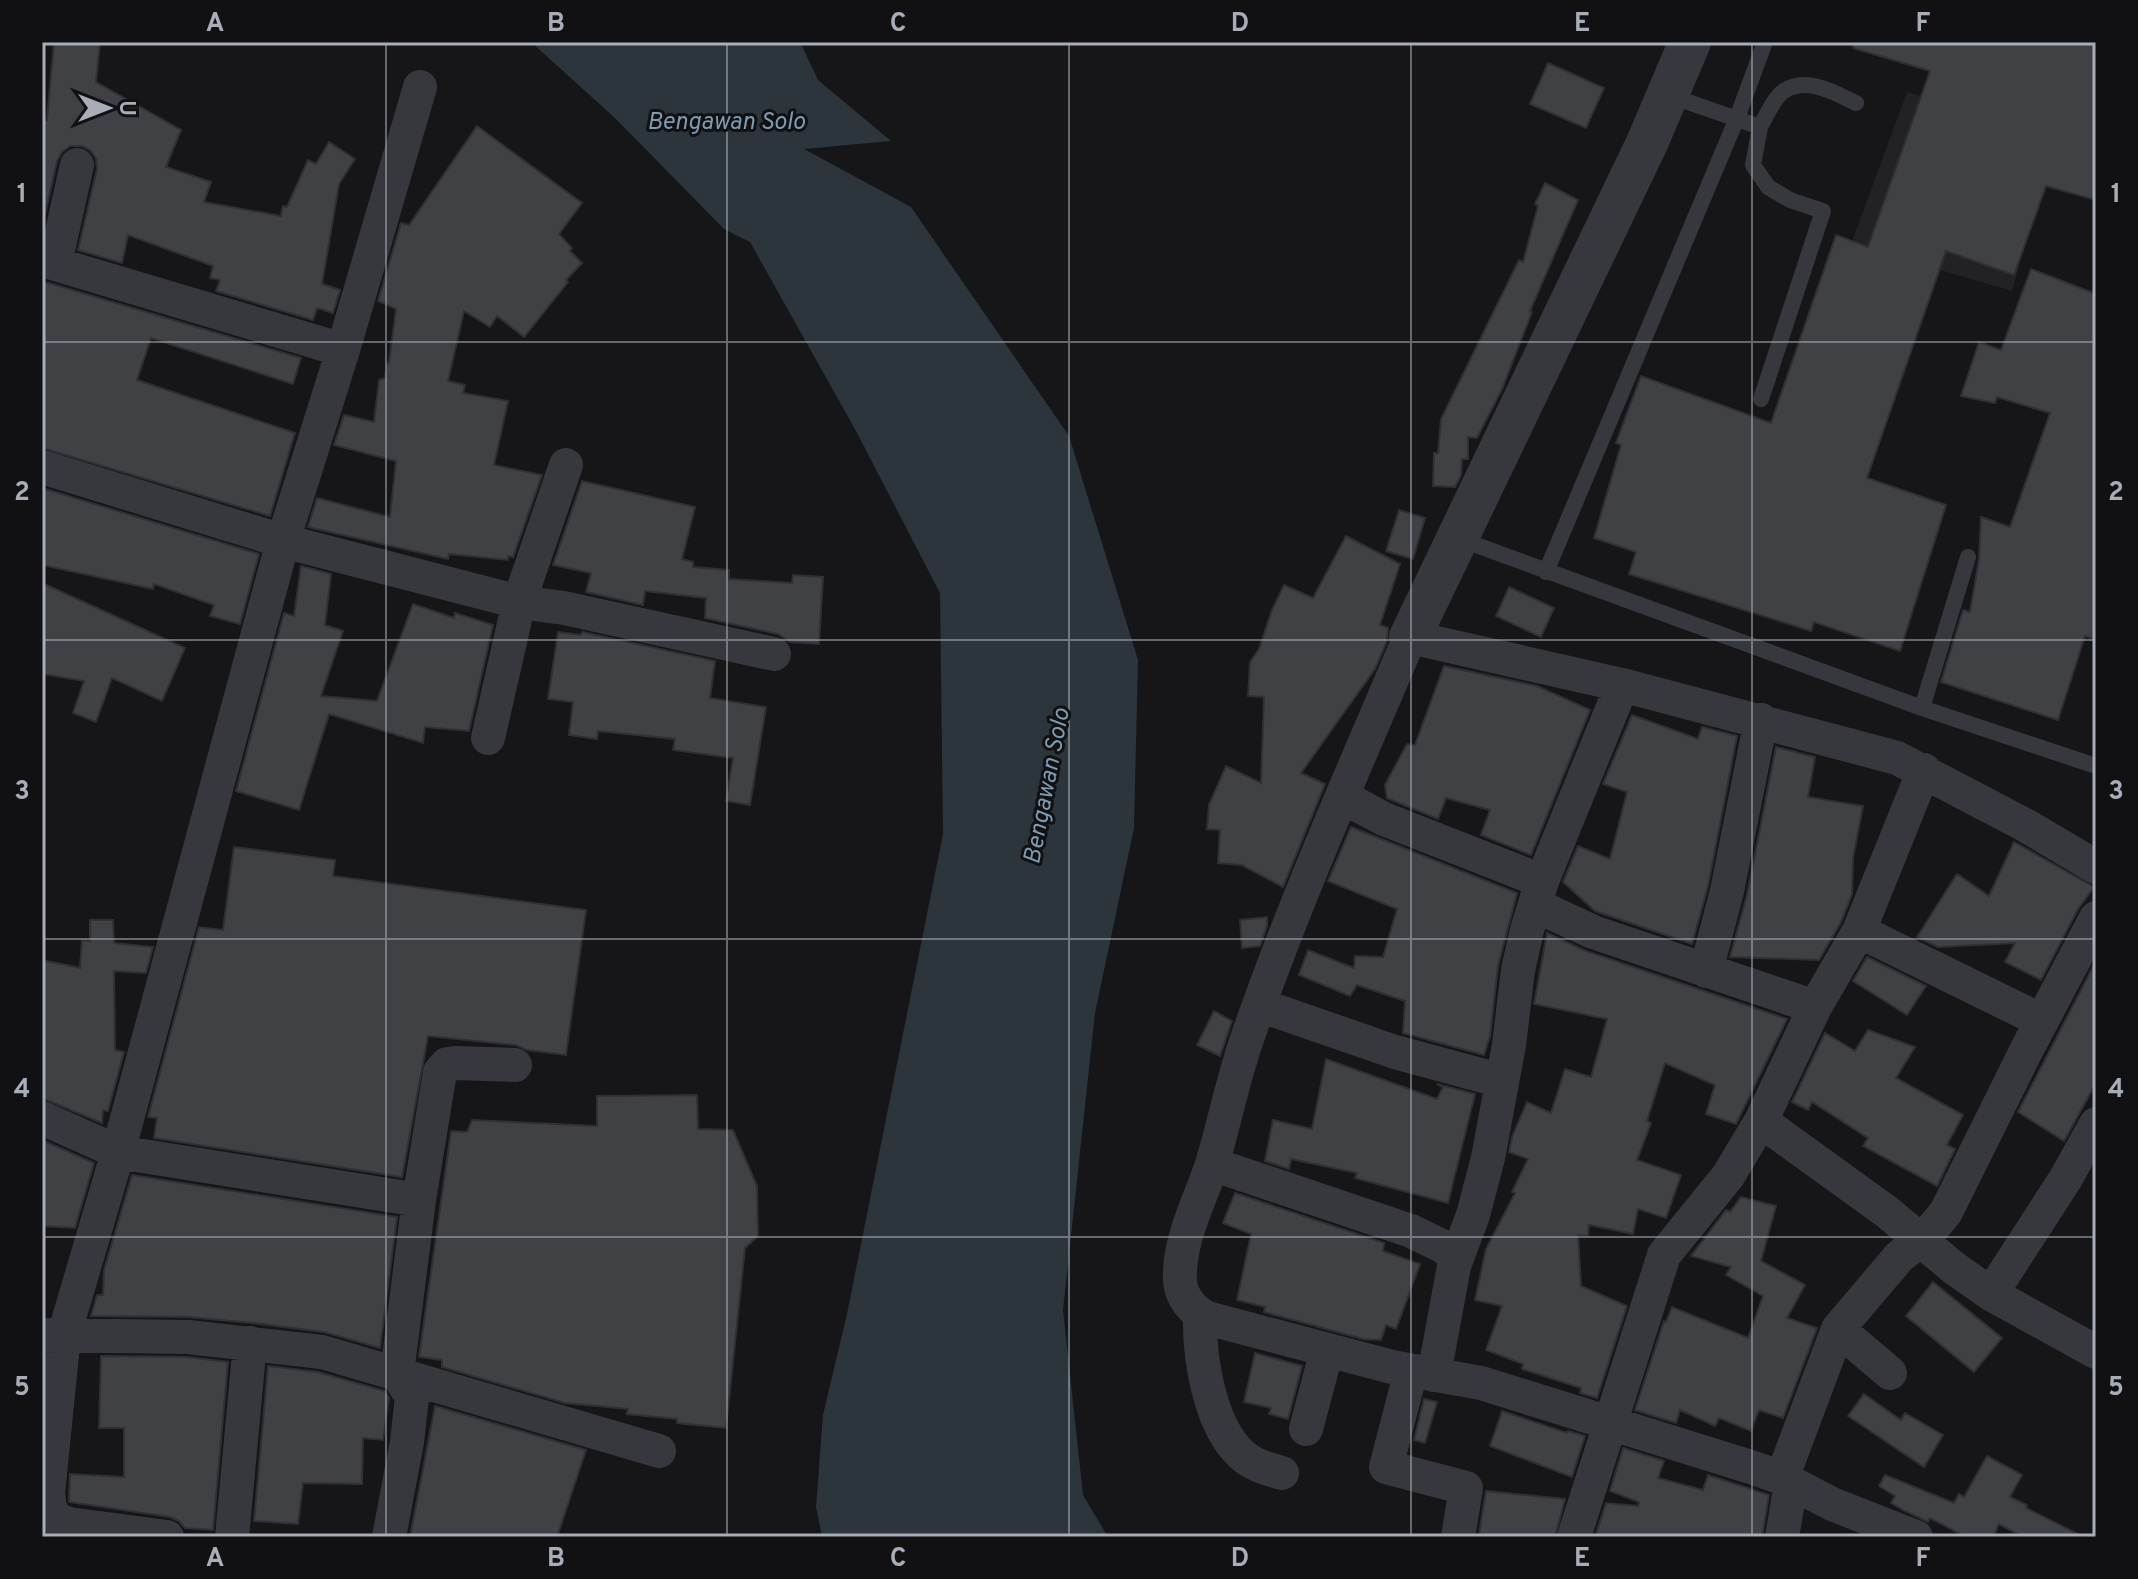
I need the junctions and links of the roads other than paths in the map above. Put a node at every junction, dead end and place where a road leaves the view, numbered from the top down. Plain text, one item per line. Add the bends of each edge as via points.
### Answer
1 (1690, 42) edge
2 (1765, 42) edge
3 (420, 87) dead end
4 (1666, 94) junction
5 (1856, 103) dead end
6 (1737, 118) junction
7 (1760, 127) junction
8 (77, 165) dead end
9 (48, 261) edge
10 (343, 350) junction
11 (1761, 399) dead end
12 (566, 465) dead end
13 (42, 467) edge
14 (1457, 538) junction
15 (283, 541) junction
16 (1968, 557) dead end
17 (1546, 572) junction
18 (519, 602) junction
19 (1410, 637) junction
20 (774, 654) dead end
21 (1622, 685) junction
22 (1922, 708) junction
23 (1761, 720) junction
24 (488, 738) dead end
25 (2096, 766) edge
26 (1924, 770) junction
27 (1343, 797) junction
28 (2096, 867) edge
29 (1538, 893) junction
30 (2096, 918) edge
31 (1859, 931) junction
32 (1706, 971) junction
33 (1259, 1005) junction
34 (1815, 1007) junction
35 (2042, 1021) junction
36 (515, 1065) dead end
37 (1502, 1081) junction
38 (42, 1118) edge
39 (1761, 1121) junction
40 (2096, 1124) edge
41 (118, 1152) junction
42 (1212, 1164) junction
43 (419, 1200) junction
44 (1922, 1240) junction
45 (1457, 1257) junction
46 (1991, 1294) junction
47 (1200, 1315) junction
48 (1838, 1329) junction
49 (53, 1335) edge
50 (250, 1343) junction
51 (1327, 1350) junction
52 (2096, 1352) edge
53 (397, 1373) junction
54 (1422, 1373) junction
55 (1890, 1373) dead end
56 (1612, 1424) junction
57 (1306, 1429) dead end
58 (659, 1451) dead end
59 (1282, 1473) dead end
60 (1786, 1481) junction
61 (167, 1537) edge
62 (232, 1537) edge
63 (389, 1537) edge
64 (1458, 1537) edge
65 (1574, 1537) edge
66 (1782, 1537) edge
67 (1916, 1537) edge

1 - 4 street
2 - 6 lane
3 - 10 street
4 - 6 lane
4 - 14 street
5 - 7 lane via 1802,85 1783,92
6 - 7 lane
6 - 17 lane
7 - 11 lane via 1753,165 1768,187 1823,211
8 - 9 street
9 - 10 street
10 - 15 street
12 - 18 street
13 - 15 street
14 - 17 lane
14 - 19 street
15 - 18 street
15 - 41 street
16 - 22 lane
17 - 22 lane
18 - 20 street
18 - 24 street
19 - 21 street
19 - 27 street
21 - 23 street
21 - 29 street
22 - 25 lane
23 - 26 street
23 - 32 street
26 - 28 street
26 - 31 street
27 - 29 street
27 - 33 street
29 - 32 street via 1593,932
29 - 37 street via 1518,970
30 - 35 street
31 - 34 street
31 - 35 street
32 - 34 street
33 - 37 street
33 - 42 street
34 - 39 street
35 - 44 street via 1946,1212
36 - 43 street via 455,1063 440,1072
37 - 45 street via 1480,1191
38 - 41 street
39 - 44 street
39 - 56 street via 1728,1176 1664,1255
40 - 46 street
41 - 43 street
41 - 49 street
42 - 45 street via 1411,1231
42 - 47 street via 1181,1262 1182,1293
43 - 53 street
44 - 46 street
44 - 48 street via 1899,1257
45 - 54 street
46 - 52 street
47 - 51 street
47 - 59 street via 1209,1390 1231,1443 1244,1457
48 - 55 street
48 - 60 street
49 - 50 street
49 - 61 street via 50,1509 57,1520 69,1524
50 - 53 street via 322,1352
50 - 62 street
51 - 54 street
51 - 57 street
53 - 58 street
53 - 63 street via 412,1397
54 - 56 street via 1481,1383
54 - 64 street via 1386,1467 1466,1488
56 - 60 street
56 - 65 street
60 - 66 street
60 - 67 street

